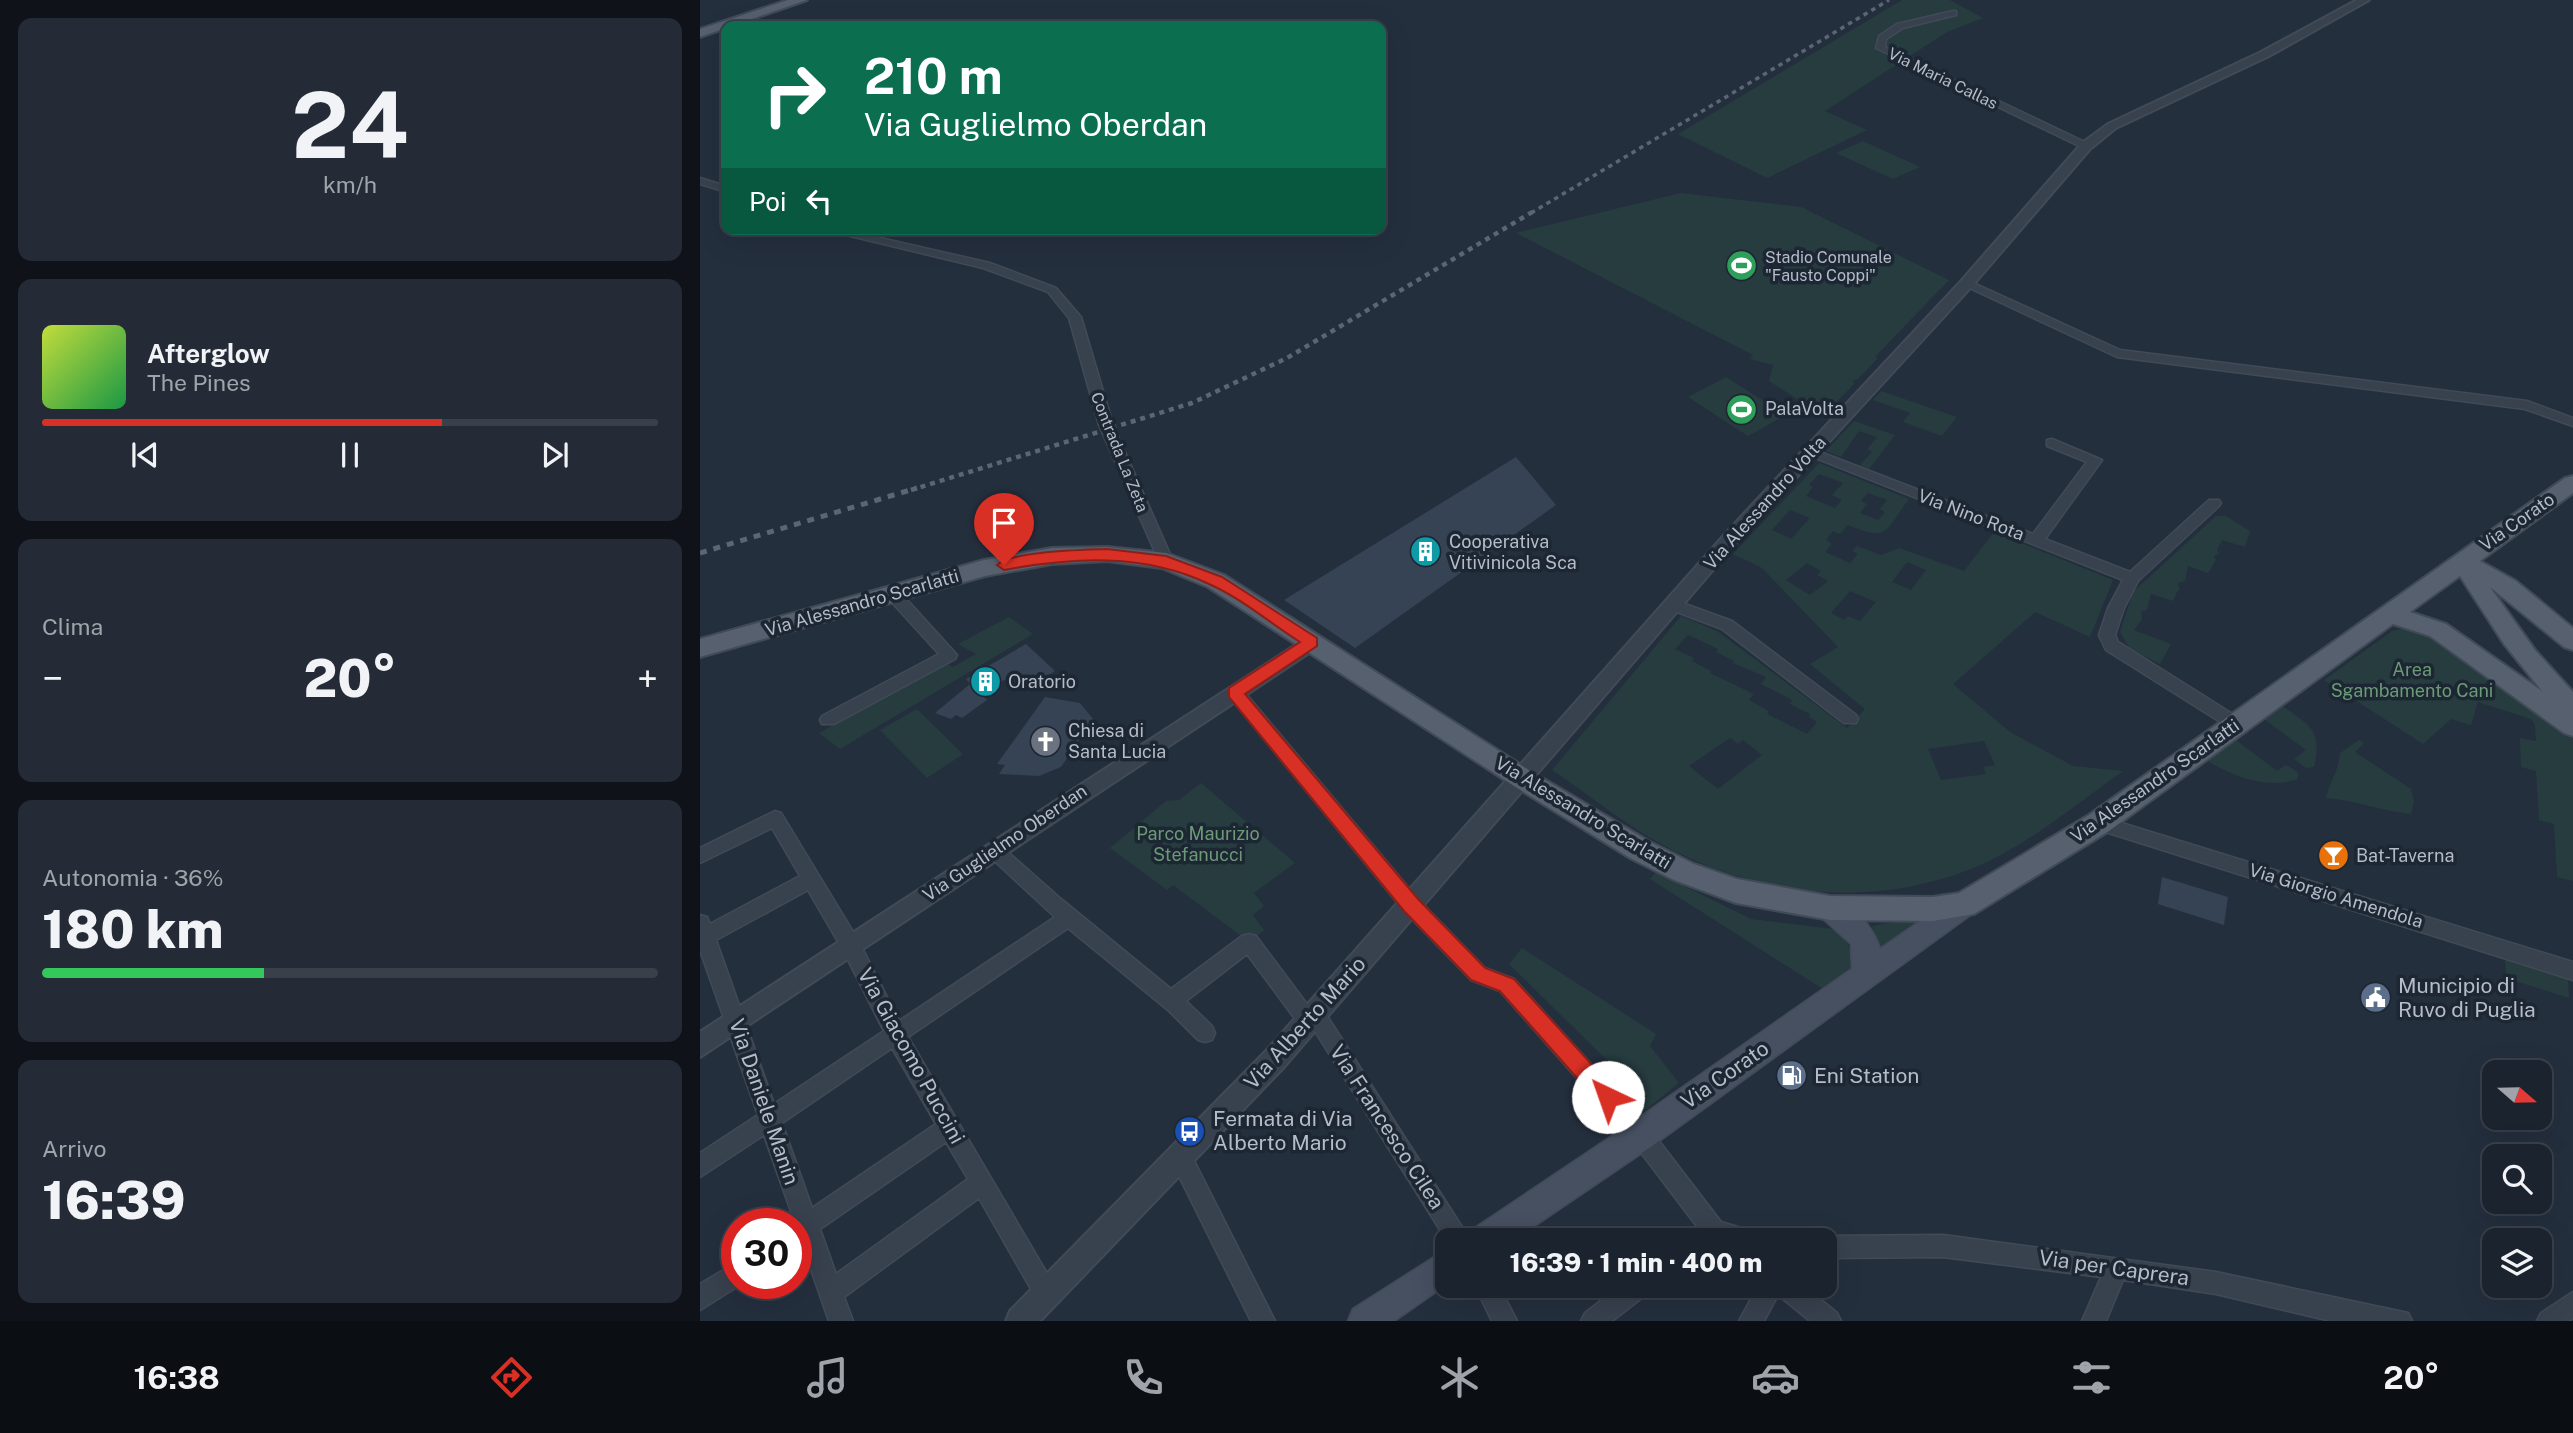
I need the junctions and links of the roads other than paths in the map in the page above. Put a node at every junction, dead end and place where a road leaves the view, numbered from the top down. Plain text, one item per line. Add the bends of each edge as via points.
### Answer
1 (801, 0) edge
2 (2364, 0) edge
3 (1953, 13) dead end
4 (737, 21) edge
5 (721, 26) edge
6 (700, 33) edge
7 (2085, 146) junction
8 (700, 181) edge
9 (721, 187) edge
10 (853, 235) edge
11 (1967, 283) junction
12 (2573, 422) edge
13 (2052, 443) dead end
14 (1810, 453) junction
15 (2573, 483) edge
16 (2214, 502) dead end
17 (2036, 541) junction
18 (1166, 561) junction
19 (2462, 561) junction
20 (2132, 578) junction
21 (893, 594) junction
22 (1674, 604) junction
23 (2390, 614) junction
24 (2573, 641) edge
25 (1311, 642) junction
26 (700, 648) edge
27 (1235, 692) junction
28 (2573, 708) edge
29 (1850, 719) dead end
30 (828, 720) dead end
31 (2236, 724) junction
32 (2573, 726) edge
33 (1523, 779) junction
34 (2099, 823) junction
35 (994, 850) junction
36 (700, 856) edge
37 (811, 879) junction
38 (1411, 905) junction
39 (1964, 905) junction
40 (1830, 908) junction
41 (1068, 918) junction
42 (702, 933) edge
43 (851, 946) junction
44 (2573, 971) edge
45 (1865, 975) junction
46 (1171, 1001) junction
47 (1311, 1017) junction
48 (736, 1022) junction
49 (1205, 1033) dead end
50 (896, 1035) junction
51 (700, 1046) edge
52 (771, 1119) junction
53 (950, 1127) junction
54 (1641, 1135) junction
55 (1180, 1156) junction
56 (700, 1166) edge
57 (982, 1182) junction
58 (796, 1208) edge
59 (812, 1222) edge
60 (1451, 1228) edge
61 (1502, 1228) edge
62 (1706, 1228) edge
63 (1837, 1247) edge
64 (812, 1251) edge
65 (2117, 1268) junction
66 (1435, 1273) edge
67 (721, 1284) edge
68 (831, 1292) junction
69 (1047, 1295) junction
70 (700, 1298) edge
71 (1493, 1298) edge
72 (1623, 1298) edge
73 (1764, 1298) edge
74 (1799, 1298) edge
75 (2573, 1304) edge
76 (841, 1321) edge
77 (1020, 1321) edge
78 (1263, 1321) edge
79 (1365, 1321) edge
80 (1505, 1321) edge
81 (1592, 1321) edge
82 (1751, 1321) edge
83 (1829, 1321) edge
84 (2094, 1321) edge
85 (2400, 1321) edge
86 (2550, 1321) edge

1 - 4 main road
2 - 7 street, Via Alessandro Volta via 2265,54 2112,125
3 - 7 street, Via Maria Callas via 1900,26 1882,38 1880,48
5 - 6 main road
7 - 11 street, Via Alessandro Volta
8 - 9 street
10 - 18 street, Contrada La Zeta via 986,265 1052,290 1075,317 1106,425
11 - 12 street via 2117,353 2527,405
11 - 14 street, Via Alessandro Volta
13 - 17 street via 2095,460
14 - 17 street, Via Nino Rota
14 - 22 street, Via Alessandro Volta
15 - 19 main road, Via Corato
16 - 20 street
17 - 20 street, Via Nino Rota
18 - 21 main road, Via Alessandro Scarlatti via 1107,554 1052,556
18 - 25 main road, Via Alessandro Scarlatti via 1216,581
19 - 23 main road, Via Alessandro Scarlatti
19 - 24 main road via 2508,587
19 - 28 main road via 2505,630
20 - 31 street via 2107,635 2112,646
21 - 26 main road, Via Alessandro Scarlatti
21 - 30 street via 948,655
22 - 29 street via 1727,625
22 - 33 street, Via Alessandro Volta
23 - 31 main road, Via Alessandro Scarlatti
23 - 32 main road via 2438,630
25 - 27 street, Via Guglielmo Oberdan
25 - 33 main road, Via Alessandro Scarlatti
27 - 35 street, Via Guglielmo Oberdan
27 - 38 street
31 - 34 main road, Via Alessandro Scarlatti
33 - 38 street, Via Alberto Mario
33 - 40 main road, Via Alessandro Scarlatti via 1684,872 1736,891
34 - 39 main road, Via Alessandro Scarlatti
34 - 44 street, Via Giorgio Amendola
35 - 41 street
35 - 43 street, Via Guglielmo Oberdan
36 - 37 street, Via Giacomo Puccini via 775,818
37 - 42 street
37 - 43 street, Via Giacomo Puccini
38 - 47 street, Via Alberto Mario
38 - 54 street via 1478,974 1507,985
39 - 40 main road, Via Alessandro Scarlatti
39 - 45 main road, Via Corato
40 - 45 main road via 1859,932 1867,946
41 - 46 street
41 - 50 street
42 - 48 street, Via Daniele Manin
43 - 48 street, Via Guglielmo Oberdan
43 - 50 street, Via Giacomo Puccini
45 - 54 main road, Via Corato
46 - 47 street, Via Francesco Cilea via 1249,942
46 - 49 street
47 - 55 street, Via Alberto Mario
47 - 60 street, Via Francesco Cilea
48 - 51 street, Via Guglielmo Oberdan
48 - 52 street, Via Daniele Manin
50 - 52 street
50 - 53 street, Via Giacomo Puccini
52 - 56 street
52 - 58 street, Via Daniele Manin
53 - 57 street, Via Giacomo Puccini
53 - 59 street
54 - 61 main road, Via Corato
54 - 62 street
55 - 69 street, Via Alberto Mario
55 - 78 street
57 - 68 street
57 - 69 street, Via Giacomo Puccini
63 - 65 street, Via per Caprera via 1943,1246
64 - 68 street, Via Daniele Manin
65 - 84 street
65 - 85 street, Via per Caprera
66 - 79 main road
67 - 70 street
68 - 76 street, Via Daniele Manin
69 - 77 street, Via Alberto Mario
71 - 80 street
72 - 81 street
73 - 82 street
74 - 83 street
75 - 86 street

